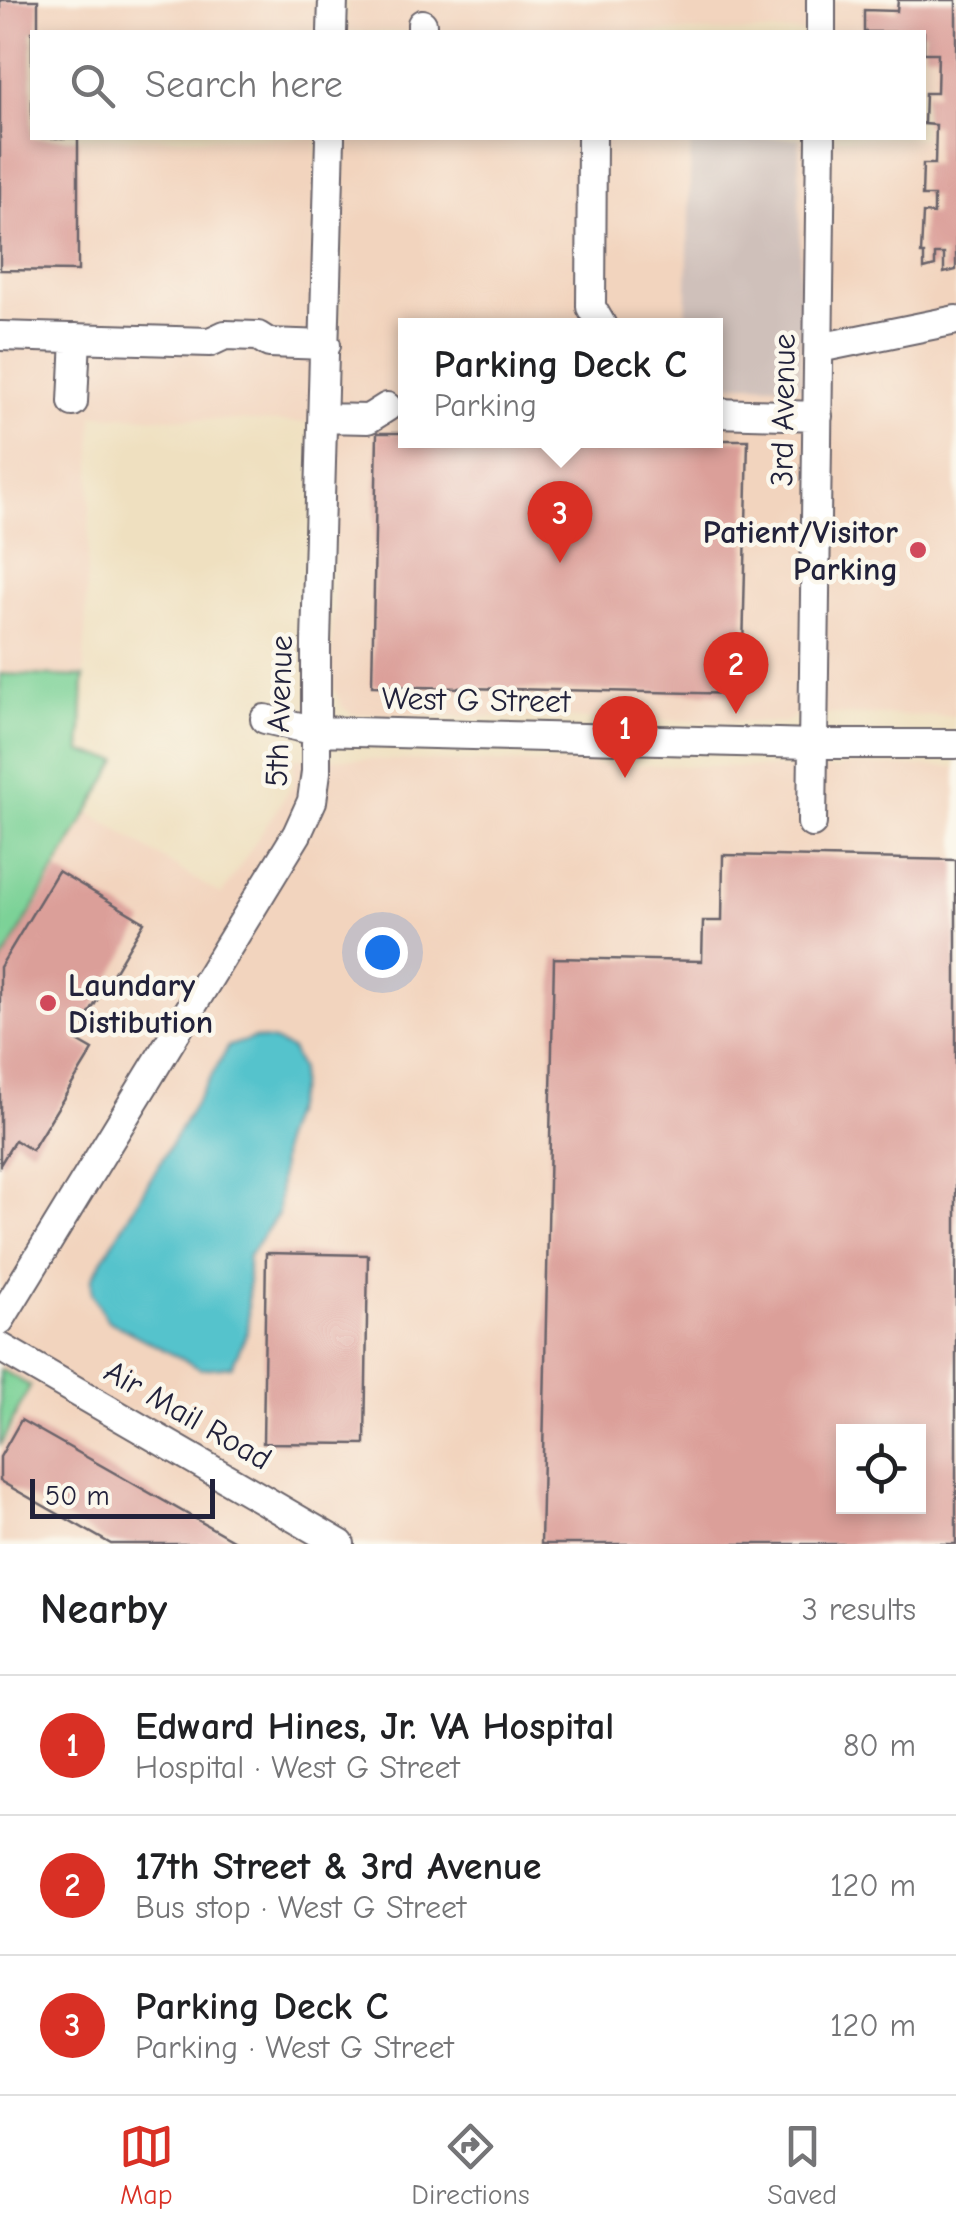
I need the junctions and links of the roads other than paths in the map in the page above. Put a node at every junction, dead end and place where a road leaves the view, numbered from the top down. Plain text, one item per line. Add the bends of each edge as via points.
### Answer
1 (333, 0) edge
2 (821, 0) edge
3 (332, 30) edge
4 (821, 30) edge
5 (330, 140) edge
6 (592, 140) edge
7 (820, 140) edge
8 (596, 316) edge
9 (956, 320) edge
10 (0, 336) edge
11 (76, 338) junction
12 (326, 345) junction
13 (819, 348) junction
14 (74, 402) dead end
15 (723, 413) edge
16 (818, 416) junction
17 (265, 719) dead end
18 (317, 731) junction
19 (813, 744) junction
20 (956, 744) edge
21 (812, 824) dead end
22 (0, 1320) edge
23 (0, 1347) edge
24 (340, 1544) edge

1 - 3 street
2 - 4 street
5 - 12 street, 5th Avenue
6 - 8 street
7 - 13 street, 3rd Avenue
9 - 13 street
10 - 11 street
11 - 12 street via 210,342 225,335
11 - 14 street
12 - 18 street, 5th Avenue
13 - 16 street, 3rd Avenue
15 - 16 street
16 - 19 street, 3rd Avenue
17 - 18 street, West G Street
18 - 19 street, West G Street
18 - 22 street, 5th Avenue via 312,801 297,834
19 - 20 street, West G Street
19 - 21 street, 3rd Avenue
23 - 24 street, Air Mail Road

